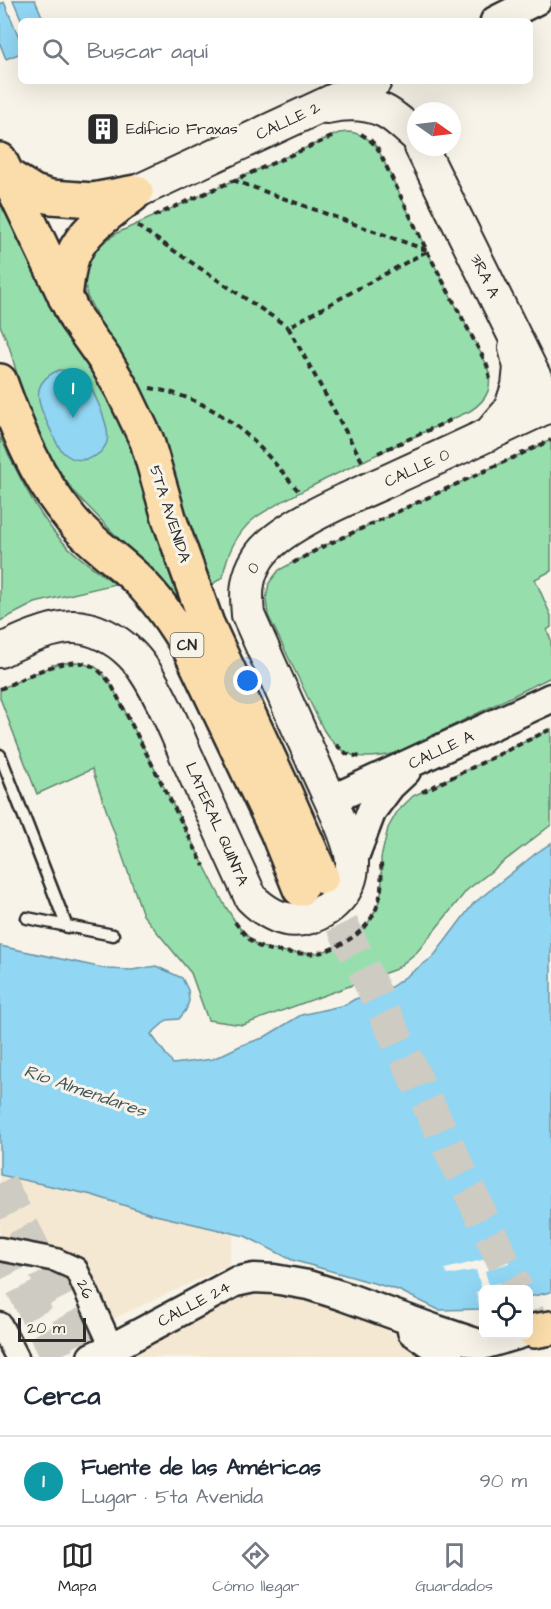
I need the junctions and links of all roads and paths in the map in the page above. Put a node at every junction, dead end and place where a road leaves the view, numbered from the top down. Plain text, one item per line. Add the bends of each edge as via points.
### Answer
1 (537, 0) edge
2 (501, 18) edge
3 (368, 84) edge
4 (389, 84) edge
5 (312, 110) junction
6 (407, 120) edge
7 (407, 131) edge
8 (360, 133) dead end
9 (339, 134) dead end
10 (425, 156) edge
11 (4, 168) edge
12 (233, 180) junction
13 (144, 210) junction
14 (427, 250) junction
15 (65, 297) junction
16 (288, 327) junction
17 (512, 330) junction
18 (0, 381) edge
19 (490, 386) dead end
20 (143, 387) dead end
21 (550, 406) edge
22 (460, 415) dead end
23 (489, 434) junction
24 (551, 440) edge
25 (310, 518) junction
26 (284, 534) joint
27 (322, 547) junction
28 (288, 566) dead end
29 (0, 651) edge
30 (551, 698) edge
31 (331, 741) dead end
32 (0, 755) edge
33 (371, 757) dead end
34 (416, 761) junction
35 (331, 800) junction
36 (352, 861) junction
37 (27, 918) dead end
38 (67, 927) junction
39 (113, 935) dead end
40 (0, 1249) edge
41 (372, 1306) junction
42 (0, 1324) edge
43 (506, 1339) edge
44 (524, 1339) edge
45 (107, 1354) edge
46 (17, 1357) edge
47 (449, 1357) edge
48 (506, 1357) edge

1 - 2 street
3 - 5 main road, CALLE 2
4 - 6 main road, 3RA A
5 - 7 main road via 359,104 385,111
5 - 13 main road, CALLE 2
8 - 14 path via 377,147
9 - 12 path
10 - 17 main road, 3RA A
11 - 13 highway via 34,192
11 - 15 highway, 5TA AVENIDA / CN
12 - 13 path
12 - 14 path
13 - 15 highway via 92,227 73,255
13 - 16 path via 135,225
14 - 16 path
14 - 19 path via 487,365
15 - 18 highway, 5TA AVENIDA / CN via 123,391 147,441 207,624 311,883 277,832 190,650 150,592 72,520 46,485 20,436
16 - 22 path via 362,461
17 - 21 main road, 3RA A
17 - 23 main road via 520,367 518,386 510,410
20 - 25 path via 189,398 242,429 300,493
21 - 23 main road, CALLE 0
23 - 25 main road, CALLE 0
24 - 27 path
25 - 26 main road, CALLE 0
25 - 27 path
26 - 35 main road, 0 via 258,557 249,576 248,615
27 - 28 path
29 - 36 main road, LATERAL QUINTA via 54,630 74,627 95,631 132,655 171,722 251,898 264,911 298,920 330,908 346,887
30 - 34 street, CALLE A
31 - 33 path via 347,754
32 - 38 lane
34 - 35 street, CALLE A
34 - 36 street via 372,810
35 - 36 main road
37 - 38 lane
38 - 39 lane
40 - 45 street, 26 via 56,1260 76,1269
41 - 43 street, CALLE 24 via 482,1345
41 - 45 street, CALLE 24 via 308,1285 254,1278 235,1282
41 - 47 street, CALLE 24
42 - 46 street
44 - 48 street

